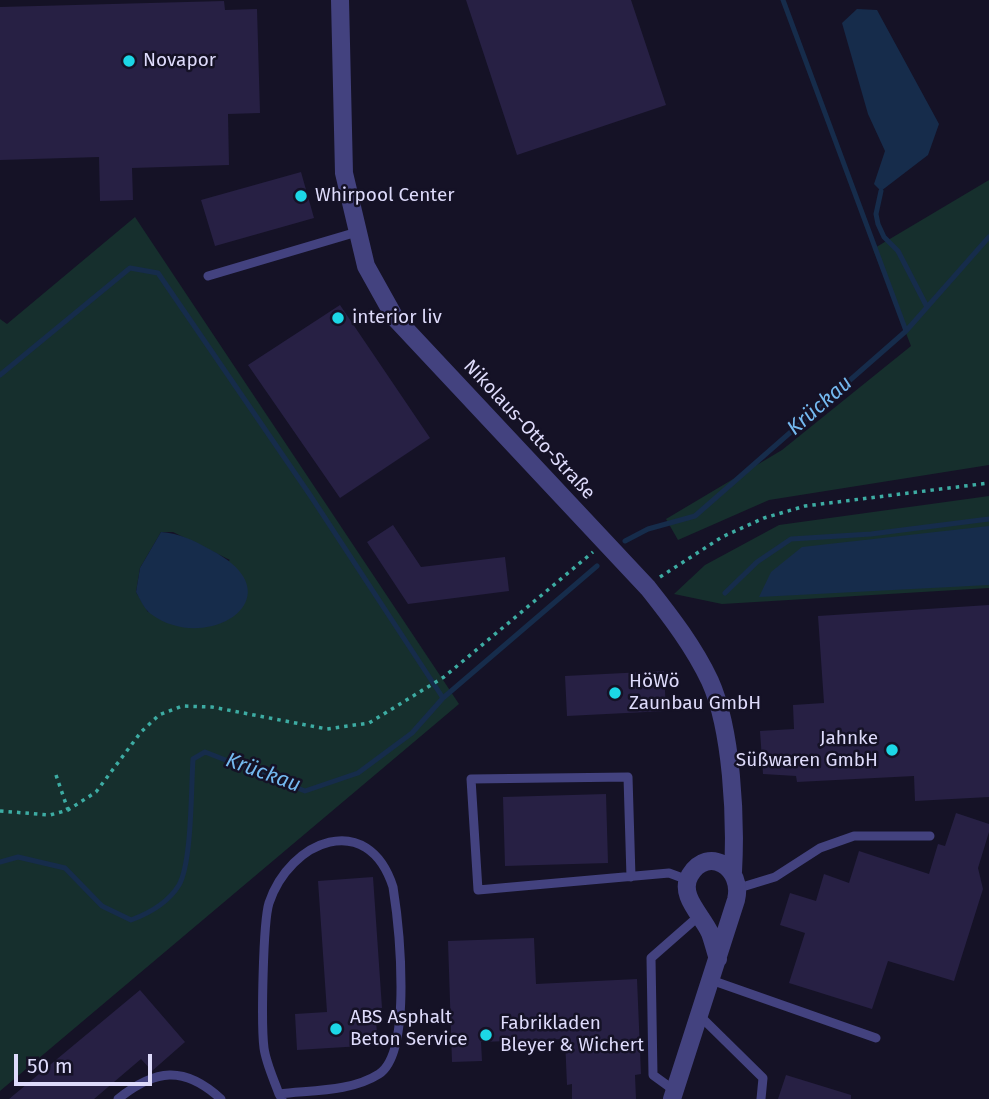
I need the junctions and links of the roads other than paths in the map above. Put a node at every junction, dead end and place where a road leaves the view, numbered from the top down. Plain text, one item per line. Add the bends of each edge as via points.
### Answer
1 (340, 0) edge
2 (357, 232) junction
3 (208, 276) dead end
4 (930, 836) dead end
5 (631, 877) junction
6 (688, 880) junction
7 (736, 880) junction
8 (699, 915) junction
9 (718, 959) junction
10 (712, 979) junction
11 (700, 1016) junction
12 (876, 1038) dead end
13 (674, 1095) edge
14 (281, 1096) edge
15 (118, 1099) edge
16 (221, 1099) edge
17 (761, 1099) edge

1 - 2 street, Nikolaus-Otto-Straße via 344,173
2 - 3 lane
2 - 7 street, Nikolaus-Otto-Straße via 366,266 396,318 679,626 711,683 725,741 733,795
4 - 7 lane via 854,836 820,848 775,877
5 - 5 lane via 478,890 471,779 628,777
5 - 6 lane via 669,873
6 - 7 street via 695,869 719,862
6 - 8 street via 687,892
7 - 9 street, Nikolaus-Otto-Straße
8 - 9 street
8 - 13 lane via 651,958 653,1075
9 - 10 street, Nikolaus-Otto-Straße
10 - 11 street, Nikolaus-Otto-Straße
10 - 12 lane
11 - 13 street, Nikolaus-Otto-Straße
11 - 17 lane via 763,1078
14 - 14 lane via 264,1050 268,905 279,881 315,846 338,839 357,842 375,852 387,869 394,897 401,1018 396,1052 389,1065 365,1081
15 - 16 lane via 138,1083 162,1074 185,1076

